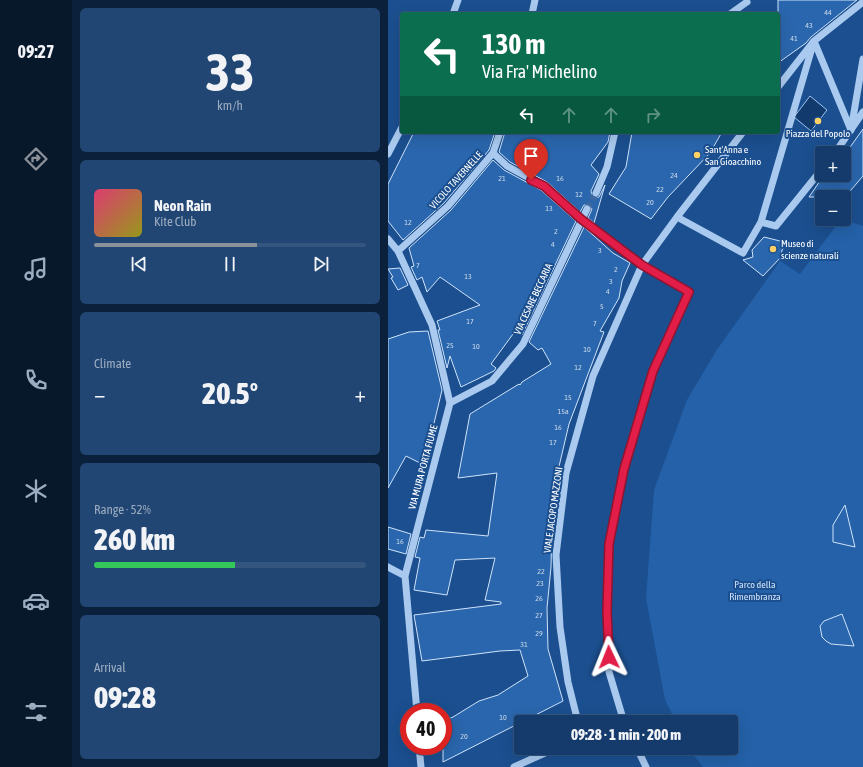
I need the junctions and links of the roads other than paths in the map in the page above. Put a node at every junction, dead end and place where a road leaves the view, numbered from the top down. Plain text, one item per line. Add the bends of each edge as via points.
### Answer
1 (458, 0) edge
2 (535, 0) edge
3 (747, 2) dead end
4 (863, 2) edge
5 (454, 12) edge
6 (532, 12) edge
7 (733, 12) edge
8 (814, 41) junction
9 (863, 59) edge
10 (780, 84) edge
11 (863, 112) edge
12 (851, 130) junction
13 (400, 131) edge
14 (499, 134) edge
15 (615, 134) edge
16 (741, 134) edge
17 (840, 146) edge
18 (493, 153) junction
19 (388, 154) edge
20 (815, 178) edge
21 (596, 193) tunnel mouth
22 (587, 209) tunnel mouth
23 (677, 217) junction
24 (581, 219) junction
25 (761, 222) junction
26 (388, 239) edge
27 (398, 251) junction
28 (642, 265) junction
29 (450, 403) junction
30 (388, 567) edge
31 (405, 576) junction
32 (416, 703) edge
33 (576, 715) edge
34 (621, 715) edge
35 (420, 755) edge
36 (541, 755) edge
37 (640, 755) edge
38 (421, 767) edge
39 (514, 767) edge
40 (646, 767) edge

1 - 5 street
2 - 6 street
3 - 7 street
4 - 8 street
8 - 10 street
8 - 12 street
8 - 25 street
9 - 12 street
11 - 12 street
12 - 17 street
13 - 19 street
14 - 18 street
15 - 21 street via 608,167
16 - 23 street
18 - 24 street via 507,166 544,186
18 - 27 street, VICOLO TAVERNELLE via 448,206
20 - 25 street via 776,226
22 - 24 street, VIA CESARE BECCARIA
23 - 25 street via 743,253
23 - 28 street
24 - 28 street
24 - 29 street, VIA CESARE BECCARIA via 523,344 492,382
26 - 27 street, VIA MURA PORTA FIUME
27 - 29 street, VIA MURA PORTA FIUME via 432,325
28 - 33 street, VIALE JACOPO MAZZONI via 593,376 566,473 556,555 560,627 568,682
28 - 34 street via 689,292 653,371 624,469 609,544 609,672
29 - 31 street, VIA MURA PORTA FIUME
30 - 31 street
31 - 32 street, VIA MURA PORTA FIUME
35 - 38 street
36 - 39 street
37 - 40 street

